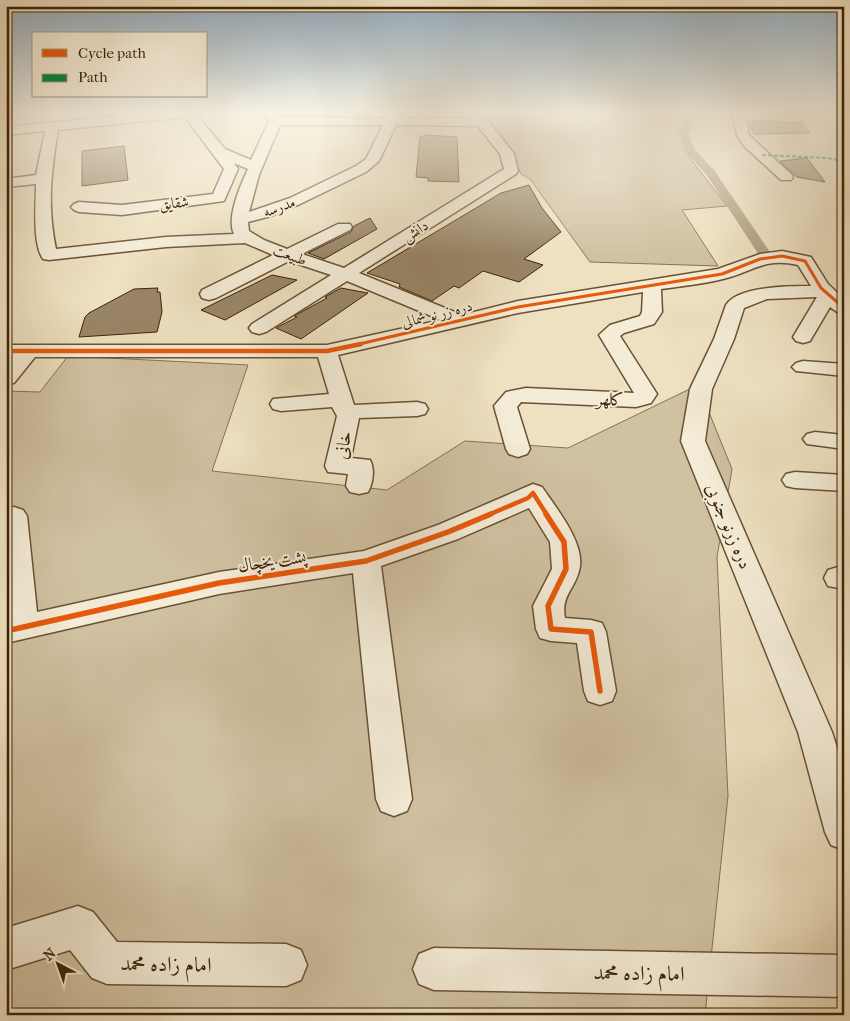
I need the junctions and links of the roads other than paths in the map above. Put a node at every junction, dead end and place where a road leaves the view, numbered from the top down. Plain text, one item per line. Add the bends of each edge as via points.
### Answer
1 (47, 160) edge
2 (225, 160) edge
3 (238, 160) edge
4 (258, 160) edge
5 (373, 160) edge
6 (508, 160) edge
7 (767, 160) edge
8 (256, 167) junction
9 (786, 177) dead end
10 (43, 180) junction
11 (6, 183) edge
12 (79, 207) dead end
13 (242, 219) junction
14 (344, 227) dead end
15 (44, 229) junction
16 (25, 232) dead end
17 (248, 238) junction
18 (287, 255) junction
19 (345, 275) junction
20 (652, 286) junction
21 (825, 293) junction
22 (209, 294) dead end
23 (844, 308) edge
24 (460, 321) junction
25 (259, 328) dead end
26 (803, 338) dead end
27 (6, 351) edge
28 (327, 351) junction
29 (29, 352) junction
30 (803, 367) dead end
31 (844, 370) edge
32 (6, 378) edge
33 (281, 404) dead end
34 (345, 406) junction
35 (416, 409) dead end
36 (815, 440) dead end
37 (844, 442) edge
38 (518, 449) dead end
39 (796, 480) dead end
40 (844, 482) edge
41 (359, 486) dead end
42 (14, 516) dead end
43 (366, 561) junction
44 (14, 630) edge
45 (600, 691) dead end
46 (394, 799) dead end
47 (844, 832) edge
48 (6, 949) edge
49 (286, 965) dead end
50 (434, 969) dead end
51 (844, 976) edge

1 - 10 street
2 - 12 street, شقایق via 231,169 218,198 122,210
3 - 8 street, شقایق
4 - 8 street
5 - 13 street, مدرسه via 361,169 295,202
6 - 19 street, دانش via 511,171
7 - 9 street
8 - 13 street via 248,185
10 - 11 street
10 - 15 street
13 - 17 street via 240,229
14 - 18 street
15 - 16 street
15 - 17 street via 49,255 166,242
17 - 18 street, طبیعت
18 - 19 street, طبیعت
18 - 22 street
19 - 24 street, طبیعت
19 - 25 street, دانش
20 - 21 street, دره زر نو شمالی via 722,274 760,259 782,256 805,261
20 - 24 street, دره زر نو شمالی via 518,307
20 - 38 street, کلهر via 652,312 647,320 650,329 617,329 609,335 646,394 636,400 514,397 505,406
21 - 23 street, دره زر نو شمالی
21 - 26 street
21 - 47 street, دره زرنو جنوبی via 773,292 751,296 735,305 724,339 701,389 692,441 815,732
24 - 28 street, دره زر نو شمالی
27 - 29 street, دره زر نو شمالی
28 - 29 street, دره زر نو شمالی
28 - 34 street, خانی
29 - 32 street
30 - 31 street
33 - 34 street, خانی
34 - 35 street, خانی
34 - 41 street, خانی via 337,466 361,466
36 - 37 street
39 - 40 street
42 - 44 street
43 - 44 street, پشت یخچال via 219,583
43 - 45 street, پشت یخچال via 448,532 533,493 564,542 566,569 548,606 551,629 591,632
43 - 46 street
48 - 49 street, امام زاده محمد via 78,927 107,964
50 - 51 street, امام زاده محمد

